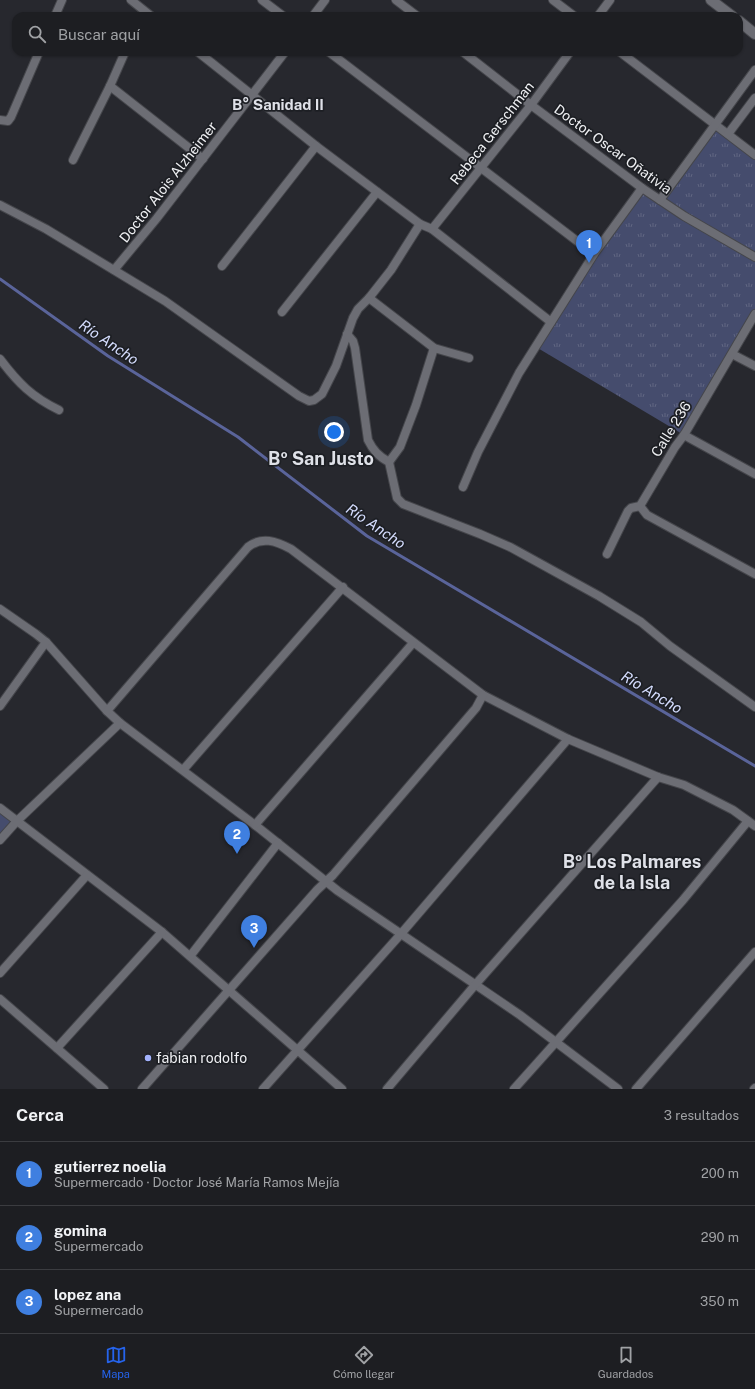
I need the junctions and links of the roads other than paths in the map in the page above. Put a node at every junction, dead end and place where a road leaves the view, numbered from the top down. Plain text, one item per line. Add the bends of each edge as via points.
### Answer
1 (62, 0) edge
2 (131, 0) edge
3 (262, 0) edge
4 (325, 0) edge
5 (396, 0) edge
6 (553, 0) edge
7 (610, 0) edge
8 (711, 0) edge
9 (57, 12) edge
10 (141, 12) edge
11 (278, 12) edge
12 (315, 12) edge
13 (412, 12) edge
14 (569, 12) edge
15 (601, 12) edge
16 (727, 12) edge
17 (743, 24) edge
18 (755, 34) edge
19 (38, 56) edge
20 (122, 56) edge
21 (203, 56) edge
22 (282, 56) edge
23 (334, 56) edge
24 (468, 56) edge
25 (567, 56) edge
26 (625, 56) edge
27 (755, 70) edge
28 (110, 86) junction
29 (252, 95) junction
30 (755, 98) edge
31 (531, 105) junction
32 (0, 120) edge
33 (714, 124) junction
34 (728, 134) junction
35 (316, 146) junction
36 (755, 155) edge
37 (203, 159) junction
38 (73, 160) dead end
39 (481, 168) junction
40 (642, 188) junction
41 (377, 192) junction
42 (660, 200) junction
43 (0, 205) edge
44 (420, 224) junction
45 (432, 229) junction
46 (594, 254) junction
47 (755, 257) edge
48 (222, 266) dead end
49 (114, 270) junction
50 (369, 298) junction
51 (282, 312) dead end
52 (755, 314) edge
53 (552, 322) junction
54 (347, 334) junction
55 (434, 348) junction
56 (732, 354) junction
57 (469, 358) dead end
58 (0, 360) edge
59 (755, 366) edge
60 (59, 410) dead end
61 (684, 436) junction
62 (389, 462) junction
63 (755, 474) edge
64 (463, 487) dead end
65 (640, 506) junction
66 (607, 554) dead end
67 (755, 574) edge
68 (343, 587) junction
69 (0, 609) edge
70 (46, 642) junction
71 (413, 643) junction
72 (483, 695) junction
73 (0, 706) edge
74 (755, 707) edge
75 (107, 711) junction
76 (120, 723) junction
77 (568, 739) junction
78 (183, 770) junction
79 (658, 777) junction
80 (0, 808) edge
81 (17, 821) junction
82 (752, 823) edge
83 (255, 825) junction
84 (0, 840) edge
85 (278, 843) junction
86 (87, 875) junction
87 (325, 882) junction
88 (162, 932) junction
89 (400, 935) junction
90 (755, 952) edge
91 (191, 956) junction
92 (0, 973) edge
93 (475, 985) junction
94 (230, 991) junction
95 (0, 999) edge
96 (556, 1041) junction
97 (57, 1048) junction
98 (298, 1050) junction
99 (104, 1089) edge
100 (142, 1089) edge
101 (263, 1089) edge
102 (342, 1089) edge
103 (387, 1089) edge
104 (514, 1089) edge
105 (618, 1089) edge
106 (636, 1089) edge

1 - 9 street
2 - 10 street
3 - 11 street
4 - 12 street
5 - 13 street
6 - 14 street
7 - 15 street
8 - 16 street
17 - 18 street
19 - 32 street via 11,117 8,121
20 - 28 street
21 - 29 street
22 - 29 street, Doctor Alois Alzheimer
23 - 39 street
24 - 31 street, Doctor Oscar Oñativia
25 - 31 street, Rebeca Gerschman
26 - 33 street
27 - 33 street
28 - 37 street
28 - 38 street
29 - 35 street
29 - 37 street, Doctor Alois Alzheimer
30 - 34 street
31 - 39 street, Rebeca Gerschman
31 - 40 street, Doctor Oscar Oñativia
33 - 34 street
33 - 42 street
34 - 36 street
35 - 41 street
35 - 48 street
37 - 49 street, Doctor Alois Alzheimer
39 - 45 street, Rebeca Gerschman
39 - 46 street
40 - 42 street, Doctor Oscar Oñativia
40 - 46 street
41 - 44 street
41 - 51 street
42 - 47 street, Doctor Oscar Oñativia
43 - 49 street
44 - 45 street
44 - 50 street via 391,270
45 - 53 street
46 - 53 street
49 - 54 street via 165,301 299,396 310,401 318,398 325,389
50 - 54 street via 358,309
50 - 55 street
52 - 56 street, Calle 236
53 - 64 street via 518,373
54 - 62 street via 355,348 368,440 373,450
55 - 57 street
55 - 62 street via 400,447
56 - 59 street
56 - 61 street, Calle 236
58 - 60 street via 29,392
61 - 63 street
61 - 65 street, Calle 236
62 - 74 street via 397,498 403,504 510,547 599,596 641,622
65 - 66 street, Calle 236 via 628,511
65 - 67 street via 647,515
68 - 71 street
68 - 75 street via 291,548 271,540 254,542
68 - 78 street
69 - 70 street
70 - 73 street
70 - 75 street
71 - 72 street
71 - 83 street
72 - 77 street
72 - 87 street via 476,708
75 - 76 street
76 - 78 street
76 - 81 street
77 - 79 street
77 - 89 street
78 - 83 street
79 - 82 street via 684,785 734,810
79 - 93 street
80 - 81 street
81 - 84 street
81 - 86 street
82 - 96 street
83 - 85 street
85 - 87 street
85 - 91 street
86 - 88 street
86 - 92 street
87 - 89 street
87 - 94 street
88 - 91 street
88 - 97 street
89 - 93 street
89 - 98 street
90 - 106 street
91 - 94 street
93 - 96 street
93 - 103 street
94 - 98 street
94 - 100 street
95 - 97 street
96 - 104 street
96 - 105 street
97 - 99 street
98 - 101 street
98 - 102 street

